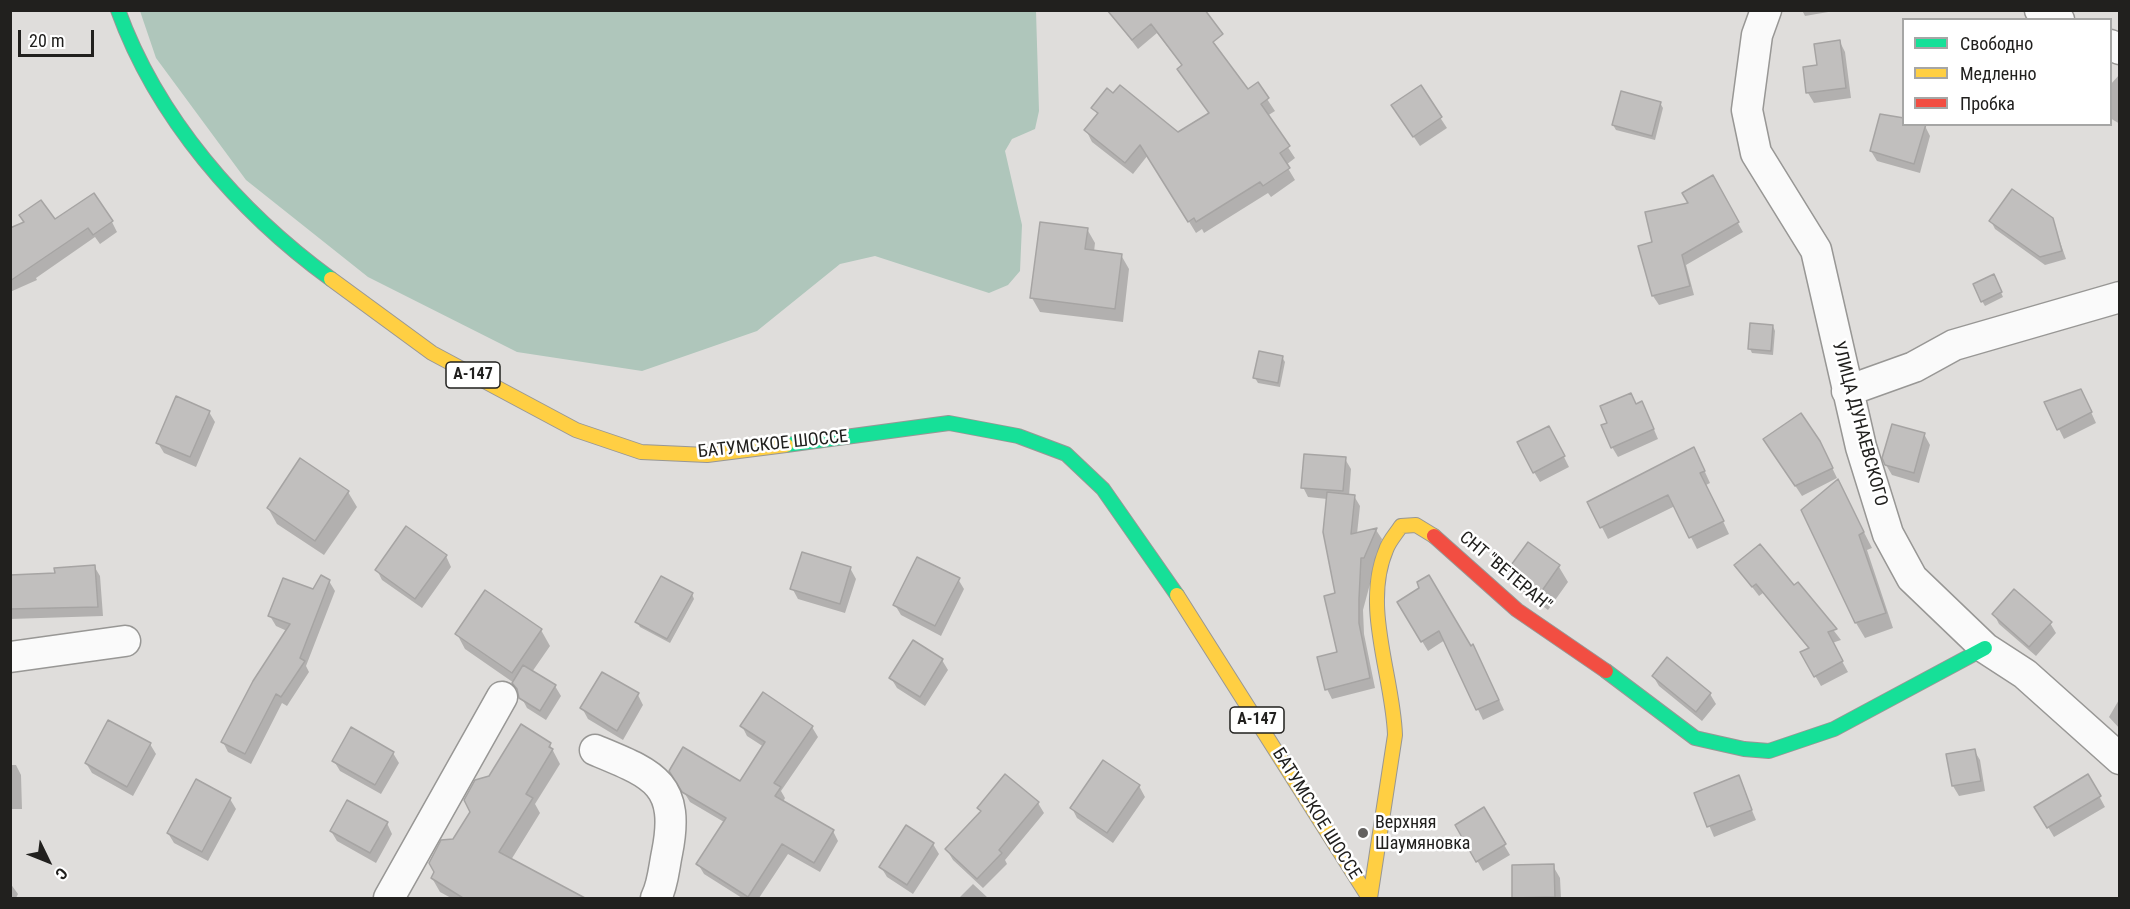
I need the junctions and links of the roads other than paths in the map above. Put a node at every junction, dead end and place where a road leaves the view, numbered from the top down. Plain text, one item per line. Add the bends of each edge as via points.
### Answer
1 (118, 10) edge
2 (1766, 10) edge
3 (2040, 10) edge
4 (2055, 18) edge
5 (2120, 297) edge
6 (1847, 391) junction
7 (125, 641) dead end
8 (1985, 648) junction
9 (10, 657) edge
10 (502, 697) dead end
11 (596, 750) dead end
12 (2120, 759) edge
13 (389, 898) edge
14 (656, 898) edge
15 (1369, 898) edge

1 - 15 main road, БАТУМСКОЕ ШОССЕ / А-147 via 131,46 171,112 225,187 302,258 432,353 576,430 641,452 707,455 949,423 1018,435 1066,454 1103,489 1188,611
2 - 6 street, УЛИЦА ДУНАЕВСКОГО via 1757,35 1747,110 1756,153 1816,250
3 - 4 street
5 - 6 street via 1954,345 1914,367
6 - 8 street, УЛИЦА ДУНАЕВСКОГО via 1888,534 1912,578
7 - 9 street
8 - 12 street, УЛИЦА ДУНАЕВСКОГО via 2025,674
8 - 15 main road, СНТ "ВЕТЕРАН" via 1834,729 1769,751 1744,749 1695,738 1626,684 1517,610 1426,529 1401,526 1390,539 1379,571 1380,632 1395,731 1380,856
10 - 13 street
11 - 14 street via 644,770 667,794 671,829

